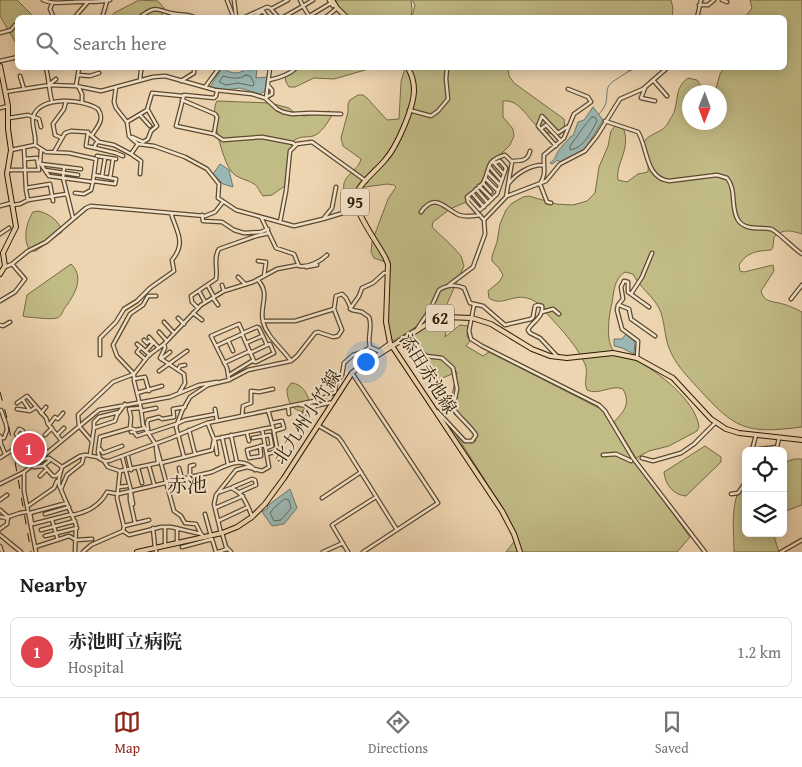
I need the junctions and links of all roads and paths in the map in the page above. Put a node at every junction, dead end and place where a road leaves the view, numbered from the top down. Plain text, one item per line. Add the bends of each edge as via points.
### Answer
1 (43, 0) edge
2 (108, 0) edge
3 (227, 0) edge
4 (234, 0) edge
5 (288, 0) edge
6 (300, 0) edge
7 (313, 0) edge
8 (701, 0) edge
9 (714, 0) edge
10 (722, 0) edge
11 (57, 2) edge
12 (728, 2) dead end
13 (87, 3) junction
14 (52, 4) junction
15 (332, 4) edge
16 (700, 5) junction
17 (303, 6) junction
18 (271, 9) junction
19 (53, 15) edge
20 (77, 15) edge
21 (103, 15) edge
22 (144, 15) edge
23 (174, 15) edge
24 (233, 15) edge
25 (236, 15) edge
26 (252, 15) edge
27 (266, 15) edge
28 (277, 15) edge
29 (286, 15) edge
30 (306, 15) edge
31 (311, 15) edge
32 (344, 15) edge
33 (698, 15) edge
34 (15, 26) edge
35 (0, 33) edge
36 (15, 58) edge
37 (0, 61) edge
38 (0, 66) edge
39 (46, 70) edge
40 (79, 70) edge
41 (141, 70) edge
42 (194, 70) edge
43 (218, 70) edge
44 (270, 70) edge
45 (294, 70) edge
46 (409, 70) edge
47 (447, 70) edge
48 (665, 70) edge
49 (99, 74) dead end
50 (78, 75) junction
51 (20, 76) dead end
52 (56, 79) dead end
53 (140, 80) junction
54 (269, 80) junction
55 (653, 80) junction
56 (181, 81) junction
57 (50, 84) junction
58 (77, 86) junction
59 (116, 87) junction
60 (205, 88) junction
61 (645, 88) junction
62 (24, 89) junction
63 (568, 89) dead end
64 (217, 91) junction
65 (5, 92) junction
66 (667, 96) dead end
67 (182, 98) junction
68 (266, 98) junction
69 (66, 101) junction
70 (655, 101) dead end
71 (52, 102) junction
72 (82, 103) junction
73 (8, 106) junction
74 (0, 108) edge
75 (148, 110) junction
76 (409, 110) junction
77 (341, 114) dead end
78 (538, 114) dead end
79 (140, 115) junction
80 (34, 116) junction
81 (542, 116) junction
82 (8, 118) junction
83 (605, 121) junction
84 (127, 122) junction
85 (570, 124) junction
86 (150, 126) dead end
87 (41, 127) dead end
88 (541, 129) junction
89 (90, 134) junction
90 (214, 134) junction
91 (130, 136) junction
92 (62, 138) junction
93 (98, 141) junction
94 (561, 141) junction
95 (138, 144) junction
96 (35, 145) junction
97 (295, 145) junction
98 (556, 146) junction
99 (24, 148) junction
100 (95, 148) junction
101 (11, 150) junction
102 (41, 150) junction
103 (100, 150) junction
104 (530, 151) dead end
105 (54, 152) junction
106 (131, 154) junction
107 (122, 156) dead end
108 (97, 157) junction
109 (105, 157) junction
110 (25, 159) junction
111 (512, 161) junction
112 (493, 162) junction
113 (41, 164) junction
114 (489, 165) junction
115 (543, 165) junction
116 (55, 166) junction
117 (64, 167) junction
118 (73, 168) junction
119 (7, 170) junction
120 (44, 170) junction
121 (25, 171) junction
122 (54, 171) junction
123 (487, 171) junction
124 (64, 173) junction
125 (72, 174) junction
126 (140, 174) dead end
127 (504, 174) junction
128 (78, 175) junction
129 (94, 175) junction
130 (104, 176) junction
131 (53, 177) junction
132 (485, 177) junction
133 (63, 178) junction
134 (110, 178) junction
135 (72, 179) junction
136 (78, 180) junction
137 (502, 180) junction
138 (93, 181) junction
139 (366, 181) junction
140 (483, 182) junction
141 (104, 183) junction
142 (508, 184) junction
143 (500, 185) junction
144 (540, 185) junction
145 (479, 186) junction
146 (26, 188) junction
147 (336, 188) dead end
148 (476, 189) junction
149 (498, 191) junction
150 (492, 192) dead end
151 (74, 193) dead end
152 (472, 193) junction
153 (66, 194) junction
154 (52, 196) junction
155 (468, 196) junction
156 (506, 197) junction
157 (492, 199) junction
158 (28, 200) junction
159 (53, 201) dead end
160 (223, 202) junction
161 (488, 203) junction
162 (13, 204) junction
163 (543, 204) dead end
164 (0, 206) edge
165 (484, 207) junction
166 (356, 209) junction
167 (421, 212) dead end
168 (171, 213) junction
169 (480, 215) junction
170 (202, 216) junction
171 (262, 216) junction
172 (73, 218) junction
173 (323, 220) junction
174 (484, 220) junction
175 (280, 222) junction
176 (8, 228) dead end
177 (268, 231) junction
178 (0, 234) edge
179 (1, 252) edge
180 (652, 253) dead end
181 (802, 254) edge
182 (327, 255) dead end
183 (258, 261) dead end
184 (12, 264) junction
185 (298, 265) junction
186 (317, 265) dead end
187 (5, 267) junction
188 (304, 267) junction
189 (388, 273) junction
190 (0, 274) edge
191 (264, 276) junction
192 (238, 277) dead end
193 (258, 280) junction
194 (245, 284) junction
195 (222, 285) dead end
196 (449, 285) junction
197 (802, 285) edge
198 (208, 286) junction
199 (199, 291) junction
200 (224, 291) junction
201 (631, 294) junction
202 (156, 296) dead end
203 (214, 297) junction
204 (791, 299) dead end
205 (0, 301) edge
206 (206, 302) junction
207 (218, 305) dead end
208 (474, 305) junction
209 (619, 305) junction
210 (198, 308) junction
211 (649, 308) dead end
212 (334, 309) junction
213 (350, 309) junction
214 (542, 312) junction
215 (193, 313) junction
216 (559, 314) dead end
217 (178, 318) dead end
218 (472, 318) junction
219 (202, 320) dead end
220 (263, 321) junction
221 (10, 322) dead end
222 (164, 322) dead end
223 (184, 324) junction
224 (0, 325) edge
225 (417, 329) junction
226 (268, 331) junction
227 (159, 332) dead end
228 (174, 333) junction
229 (243, 333) junction
230 (262, 334) junction
231 (655, 336) dead end
232 (149, 337) dead end
233 (403, 339) junction
234 (144, 340) dead end
235 (228, 340) junction
236 (153, 343) junction
237 (166, 343) junction
238 (246, 343) junction
239 (137, 344) dead end
240 (391, 344) junction
241 (266, 345) junction
242 (216, 346) junction
243 (141, 347) junction
244 (370, 347) junction
245 (159, 348) junction
246 (146, 351) junction
247 (186, 351) dead end
248 (232, 351) dead end
249 (170, 352) dead end
250 (250, 352) junction
251 (100, 355) dead end
252 (150, 355) junction
253 (558, 358) junction
254 (636, 358) junction
255 (145, 359) junction
256 (161, 359) junction
257 (254, 361) junction
258 (291, 361) junction
259 (224, 363) junction
260 (169, 364) junction
261 (185, 365) dead end
262 (241, 366) junction
263 (178, 370) junction
264 (159, 371) dead end
265 (243, 373) junction
266 (352, 373) junction
267 (134, 374) junction
268 (229, 375) junction
269 (134, 379) junction
270 (229, 380) junction
271 (221, 382) junction
272 (162, 386) dead end
273 (273, 389) dead end
274 (149, 390) junction
275 (137, 393) junction
276 (179, 393) junction
277 (22, 400) junction
278 (139, 402) junction
279 (334, 402) junction
280 (17, 403) dead end
281 (125, 404) junction
282 (298, 404) junction
283 (288, 406) junction
284 (315, 406) junction
285 (36, 407) junction
286 (46, 407) dead end
287 (185, 407) junction
288 (156, 408) dead end
289 (17, 409) dead end
290 (29, 409) dead end
291 (1, 410) edge
292 (141, 410) junction
293 (215, 410) dead end
294 (268, 410) junction
295 (434, 410) junction
296 (119, 412) junction
297 (41, 413) junction
298 (63, 413) dead end
299 (216, 414) junction
300 (289, 414) dead end
301 (242, 416) junction
302 (217, 421) junction
303 (207, 423) junction
304 (715, 423) junction
305 (176, 424) junction
306 (49, 425) junction
307 (272, 425) junction
308 (79, 426) junction
309 (319, 426) junction
310 (52, 428) junction
311 (64, 428) dead end
312 (94, 428) junction
313 (145, 428) junction
314 (262, 429) junction
315 (131, 430) junction
316 (190, 430) junction
317 (300, 430) dead end
318 (274, 431) junction
319 (149, 432) junction
320 (247, 432) junction
321 (57, 434) junction
322 (45, 435) dead end
323 (178, 435) junction
324 (756, 435) junction
325 (231, 436) junction
326 (264, 436) junction
327 (0, 437) edge
328 (222, 437) junction
329 (253, 438) dead end
330 (779, 438) junction
331 (214, 439) junction
332 (61, 440) junction
333 (91, 440) junction
334 (802, 440) edge
335 (30, 441) junction
336 (249, 441) dead end
337 (0, 443) edge
338 (23, 444) junction
339 (155, 444) junction
340 (122, 446) dead end
341 (260, 446) junction
342 (266, 446) junction
343 (752, 447) edge
344 (776, 447) edge
345 (99, 448) junction
346 (157, 448) junction
347 (15, 449) dead end
348 (11, 451) dead end
349 (278, 451) junction
350 (47, 452) junction
351 (5, 454) junction
352 (195, 454) junction
353 (217, 454) dead end
354 (267, 454) junction
355 (84, 455) junction
356 (90, 455) junction
357 (603, 455) dead end
358 (122, 456) junction
359 (128, 457) dead end
360 (184, 457) junction
361 (0, 458) edge
362 (49, 458) junction
363 (642, 458) tunnel mouth
364 (279, 459) dead end
365 (102, 460) junction
366 (631, 461) tunnel mouth
367 (161, 462) junction
368 (237, 463) junction
369 (228, 464) junction
370 (194, 465) dead end
371 (32, 466) junction
372 (43, 466) junction
373 (149, 466) junction
374 (138, 468) junction
375 (179, 468) dead end
376 (47, 469) junction
377 (61, 469) junction
378 (131, 470) junction
379 (255, 470) junction
380 (126, 471) junction
381 (24, 472) junction
382 (120, 472) junction
383 (361, 472) junction
384 (40, 476) dead end
385 (190, 477) junction
386 (59, 478) junction
387 (182, 479) junction
388 (0, 483) edge
389 (142, 483) dead end
390 (166, 483) junction
391 (154, 484) dead end
392 (127, 486) dead end
393 (119, 487) junction
394 (231, 488) junction
395 (742, 488) edge
396 (61, 489) junction
397 (130, 492) junction
398 (218, 492) junction
399 (240, 492) junction
400 (118, 494) junction
401 (731, 494) dead end
402 (7, 495) dead end
403 (243, 496) junction
404 (376, 497) junction
405 (322, 498) dead end
406 (0, 500) edge
407 (67, 503) junction
408 (133, 504) dead end
409 (27, 507) junction
410 (69, 507) junction
411 (248, 507) junction
412 (215, 508) junction
413 (0, 510) edge
414 (28, 512) junction
415 (55, 512) junction
416 (46, 514) dead end
417 (73, 514) junction
418 (205, 514) dead end
419 (0, 517) edge
420 (252, 517) junction
421 (8, 518) junction
422 (56, 518) junction
423 (52, 519) junction
424 (149, 520) dead end
425 (75, 521) junction
426 (218, 521) junction
427 (135, 523) junction
428 (32, 524) junction
429 (124, 526) junction
430 (54, 527) junction
431 (165, 527) junction
432 (77, 528) junction
433 (153, 528) junction
434 (177, 528) junction
435 (0, 529) edge
436 (41, 530) dead end
437 (397, 530) junction
438 (123, 531) junction
439 (190, 532) junction
440 (56, 533) junction
441 (221, 533) junction
442 (0, 534) edge
443 (45, 536) dead end
444 (203, 536) junction
445 (211, 536) junction
446 (92, 539) dead end
447 (58, 540) junction
448 (76, 540) junction
449 (802, 540) edge
450 (190, 541) junction
451 (343, 543) junction
452 (180, 545) junction
453 (0, 546) edge
454 (35, 547) junction
455 (166, 547) junction
456 (227, 549) junction
457 (156, 551) edge
458 (2, 552) edge
459 (21, 552) edge
460 (36, 552) edge
461 (75, 552) edge
462 (83, 552) edge
463 (138, 552) edge
464 (183, 552) edge
465 (217, 552) edge
466 (231, 552) edge
467 (323, 552) edge
468 (348, 552) edge
469 (363, 552) edge
470 (520, 552) edge
471 (705, 552) edge
472 (781, 552) edge

1 - 14 street
2 - 13 street
2 - 21 street
3 - 24 street
4 - 25 street
5 - 18 street
6 - 17 street
7 - 17 street
8 - 16 street
9 - 16 street via 708,5
10 - 12 street
11 - 13 street
11 - 14 street
13 - 20 street
14 - 19 street
15 - 31 street
15 - 32 main road
16 - 33 street
17 - 29 street
17 - 30 street
18 - 26 street via 264,8
18 - 28 street
22 - 23 street via 159,8
26 - 27 street via 263,12
34 - 35 street
36 - 37 street
38 - 65 main road
39 - 57 street
40 - 50 street
41 - 53 street
42 - 56 street
43 - 60 street
44 - 54 street
45 - 54 street
46 - 76 main road, 95 via 414,89
47 - 76 street via 448,99 438,111 432,116
48 - 55 street
49 - 50 street
50 - 58 street
51 - 62 street
52 - 57 street
53 - 56 street via 160,76
53 - 59 street
54 - 68 street
55 - 61 street
55 - 66 street
56 - 60 street
57 - 58 street
57 - 62 street
57 - 71 street
58 - 59 street via 101,91
58 - 72 street via 82,94
59 - 84 street via 114,102
60 - 64 street
61 - 70 street via 640,98
61 - 83 street via 620,99
62 - 65 street
63 - 85 street via 591,101 574,114
64 - 67 street via 214,98 185,95
64 - 68 street
65 - 73 main road
67 - 75 street via 152,93
67 - 90 street via 215,114
67 - 90 street via 176,126
68 - 77 street via 277,109 292,114
69 - 71 street
69 - 72 street
69 - 92 street via 54,124 55,135
71 - 80 street via 38,109
72 - 89 street via 95,107 101,115 99,124
73 - 74 street
73 - 82 main road
75 - 79 street
75 - 91 street via 157,126 151,130 148,140 140,142
76 - 139 main road, 95 via 394,148
78 - 81 street
79 - 84 street
79 - 86 street
80 - 82 street
80 - 87 street via 39,119
80 - 96 street
81 - 85 street via 558,133
81 - 88 street via 538,124
82 - 101 main road
83 - 144 street via 585,151 565,161
83 - 181 street via 638,132 647,162 663,180 717,175 727,178 738,220 753,228 774,230
84 - 91 street
85 - 94 street
88 - 94 street via 546,125
88 - 98 street
89 - 92 street via 67,131
89 - 93 street
89 - 100 street via 86,146
90 - 97 street via 223,140 262,137
91 - 95 street
92 - 105 street
93 - 100 street
93 - 106 street
94 - 98 street
95 - 106 street
95 - 160 street via 185,157 207,169 217,181 218,196
96 - 99 street
96 - 102 street
97 - 139 street via 312,142
97 - 175 street via 289,155
98 - 115 street via 544,155
99 - 101 street
99 - 110 street
100 - 103 street
101 - 119 main road
102 - 105 street
102 - 113 street
103 - 107 street
103 - 108 street
104 - 111 street via 523,160
105 - 108 street
106 - 126 street via 141,160
108 - 109 street
108 - 129 street
109 - 130 street
109 - 134 street via 114,159
110 - 121 street
110 - 121 street via 38,159 39,170
111 - 112 street via 504,155
111 - 142 street
112 - 114 street
112 - 127 street
112 - 127 street via 500,161 506,168
113 - 116 street
113 - 120 street
114 - 123 street
114 - 137 street
115 - 142 street via 523,171
115 - 144 street via 544,176
116 - 117 street
116 - 122 street
117 - 118 street
117 - 124 street
118 - 125 street
118 - 128 street via 80,169
119 - 121 street
119 - 162 main road
120 - 122 street
120 - 131 street
121 - 146 street
122 - 124 street
122 - 131 street
123 - 132 street
123 - 143 street
124 - 125 street
124 - 133 street
125 - 128 street
125 - 135 street
127 - 137 street
128 - 136 street
129 - 130 street
129 - 138 street
130 - 134 street
130 - 141 street
131 - 133 street
132 - 140 street
132 - 149 street
133 - 135 street
133 - 153 street
134 - 141 street via 116,178 115,184
135 - 136 street
136 - 138 street
137 - 143 street
138 - 141 street
138 - 151 street via 91,190 84,194
139 - 166 main road, 95 via 356,194
140 - 145 street
140 - 150 street
142 - 156 street
143 - 149 street
144 - 156 street
144 - 163 street via 549,202
145 - 148 street
145 - 157 street
146 - 154 street via 50,184
146 - 158 street
147 - 173 street via 332,208
148 - 152 street
148 - 161 street
149 - 157 street
152 - 155 street
152 - 165 street
153 - 154 street
153 - 172 street
154 - 158 street
154 - 159 street
155 - 165 street via 480,210
155 - 169 street via 468,202
156 - 174 street
157 - 161 street
158 - 162 street
160 - 170 street via 211,215
160 - 171 street via 236,210
161 - 165 street
162 - 164 street
162 - 179 main road via 16,227
166 - 173 street
166 - 189 main road, 添田赤池線 / 95 via 385,256
167 - 169 street via 429,204 438,202 462,216
168 - 170 street
168 - 172 street via 91,206
168 - 251 street via 180,244 172,260 174,271 124,310 100,338
169 - 174 street
170 - 177 street via 202,221 222,222 239,232
171 - 175 street
171 - 177 street
172 - 184 street via 46,242
173 - 175 street via 300,226
174 - 196 street via 485,234 474,267
176 - 178 street
177 - 185 street via 276,248 294,254
177 - 198 street via 219,250 215,257 217,277
179 - 187 main road
180 - 201 street
182 - 188 street
183 - 191 street via 266,262
184 - 187 street
184 - 205 street via 25,279 17,291
185 - 188 street
185 - 191 street via 277,269
186 - 188 street
187 - 190 main road
189 - 213 street via 362,288
189 - 240 main road, 添田赤池線 / 95 via 386,322
191 - 193 street
192 - 194 street
193 - 194 street
193 - 220 street via 265,294
194 - 200 street
195 - 200 street
196 - 208 street via 464,288
196 - 225 street via 437,292
197 - 204 street
198 - 199 street
198 - 203 street
199 - 206 street
199 - 210 street via 191,296
200 - 203 street
201 - 209 street via 628,282 624,281 621,287 623,299
201 - 211 street
202 - 267 street via 148,296 143,305 130,314 113,342 114,352
203 - 206 street
203 - 207 street
206 - 210 street
208 - 214 street via 483,306 507,326 531,320 537,305 542,306
208 - 218 street
209 - 231 street via 629,309 631,319
209 - 254 street via 617,313 622,329 638,341
210 - 215 street
212 - 213 street via 334,300 339,294 345,296
212 - 220 street via 295,321
212 - 258 street via 342,328 340,333 336,337 315,333
213 - 244 street via 369,317
214 - 216 street via 553,309
214 - 253 street via 528,330 546,343
215 - 219 street
215 - 223 street
217 - 223 street
218 - 225 main road, 北九州小竹線 / 62 via 445,317
218 - 253 main road, 北九州小竹線 / 62 via 491,324 537,352
218 - 471 street via 469,335 475,343 563,386 605,411 633,458
220 - 226 street
221 - 224 street
222 - 228 street
223 - 228 street
225 - 233 main road, 北九州小竹線 / 62
226 - 230 street
226 - 258 street
227 - 237 street
228 - 237 street
229 - 230 street via 257,327
229 - 235 street
229 - 238 street
229 - 242 street via 239,324 211,336
230 - 238 street
230 - 241 street
232 - 236 street
233 - 240 main road, 北九州小竹線 / 62
233 - 295 street via 426,356 442,358 453,368 457,389 452,408 476,434 475,438 465,441
234 - 236 street
235 - 242 street
235 - 248 street
236 - 245 street
236 - 246 street
237 - 245 street
237 - 256 street
238 - 250 street
239 - 243 street
240 - 244 street via 379,351
240 - 266 main road, 北九州小竹線 / 62
240 - 295 main road, 添田赤池線 / 95
241 - 250 street
241 - 257 street via 270,344 274,353
242 - 259 street
243 - 246 street
243 - 255 street via 137,352
244 - 282 street via 344,362 335,392 319,400
245 - 252 street
246 - 252 street
247 - 260 street
249 - 256 street
250 - 257 street
250 - 259 street
252 - 255 street
253 - 254 main road, 北九州小竹線 / 62 via 613,354
254 - 304 main road, 北九州小竹線 / 62 via 673,378
255 - 267 street
256 - 260 street
257 - 262 street
258 - 265 street
259 - 268 street
260 - 263 street
260 - 264 street
261 - 263 street
262 - 265 street
262 - 268 street
263 - 276 street via 186,380
265 - 270 street
266 - 279 main road, 北九州小竹線 / 62
266 - 437 street via 438,503
267 - 269 street
267 - 308 street via 116,380 80,412 77,418
268 - 270 street
269 - 274 street via 145,377
269 - 275 street
270 - 271 street
271 - 276 street via 209,382
271 - 287 street via 206,386 190,397
272 - 274 street
273 - 301 street via 251,391 252,403 243,406
274 - 275 street
275 - 278 street
276 - 278 street
277 - 280 street
277 - 285 street via 27,396
277 - 290 street
278 - 281 street
278 - 292 street
279 - 284 street
279 - 309 main road, 北九州小竹線 / 62
281 - 296 street
281 - 308 street via 99,410
282 - 283 street
282 - 284 street
283 - 294 street
283 - 300 street
284 - 317 street via 305,411 303,420 298,422
285 - 289 street via 30,411
285 - 297 street
286 - 297 street
287 - 305 street
287 - 319 street via 173,409 174,416 148,420
288 - 292 street
291 - 327 street via 7,430 4,438
292 - 313 street
292 - 315 street via 129,409
293 - 299 street
294 - 301 street
294 - 307 street
295 - 470 main road, 添田赤池線 / 95 via 502,511
296 - 312 street via 115,421
296 - 312 street via 99,417
297 - 306 street
298 - 306 street
299 - 302 street
299 - 305 street
301 - 302 street
302 - 303 street
303 - 316 street
303 - 331 street
304 - 324 main road, 北九州小竹線 / 62 via 732,431
304 - 363 street via 681,453 653,461
305 - 319 street
305 - 323 street
306 - 310 street
307 - 314 street
307 - 318 street
307 - 318 street via 282,420 284,428
308 - 332 street
308 - 333 street
309 - 383 street via 338,437
309 - 420 main road, 北九州小竹線 / 62 via 265,504
310 - 321 street
310 - 322 street
311 - 321 street
312 - 333 street
313 - 315 street
313 - 319 street
314 - 320 street
314 - 326 street
315 - 319 street via 137,436
315 - 345 street via 100,437
316 - 323 street
316 - 352 street
318 - 349 street
319 - 339 street
320 - 325 street
320 - 336 street
321 - 332 street
323 - 339 street
323 - 360 street
324 - 330 main road, 北九州小竹線 / 62
324 - 343 street
325 - 328 street
325 - 368 street
326 - 329 street
326 - 342 street
326 - 342 street via 270,435 272,445
327 - 337 street
328 - 331 street
328 - 369 street
330 - 334 main road, 北九州小竹線 / 62
330 - 344 street
331 - 352 street via 212,450
331 - 353 street
332 - 350 street
333 - 356 street
335 - 338 street
335 - 338 street via 19,429 16,434
335 - 350 street via 35,439
337 - 351 street
338 - 347 street
339 - 346 street
339 - 358 street
340 - 345 street via 103,453
341 - 341 street via 247,450 250,459 261,456
341 - 342 street
342 - 354 street
345 - 365 street
346 - 367 street
346 - 373 street via 158,463
348 - 351 street
349 - 354 street
349 - 364 street
350 - 371 street
351 - 361 street
352 - 360 street
354 - 379 street via 268,469
355 - 356 street
355 - 377 street
355 - 396 street via 82,462 67,475
356 - 365 street
357 - 366 street via 616,454
358 - 365 street
358 - 380 street
359 - 378 street
360 - 367 street
362 - 371 street
362 - 372 street
362 - 377 street
365 - 382 street
367 - 390 street
368 - 369 street
368 - 379 street via 247,464
369 - 385 street
370 - 385 street via 190,466
371 - 372 street
371 - 381 street
372 - 376 street
373 - 374 street
373 - 391 street
374 - 378 street
374 - 389 street
375 - 387 street
376 - 377 street via 56,476
376 - 384 street
377 - 386 street
378 - 380 street
379 - 398 street via 247,467 236,470
380 - 382 street
380 - 397 street
381 - 388 street
381 - 409 street
382 - 393 street
383 - 404 street
383 - 405 street
385 - 387 street
386 - 396 street
386 - 409 street via 54,488
387 - 390 street
390 - 397 street
390 - 444 street via 174,511 186,524 196,524
392 - 393 street
393 - 400 street
394 - 398 street
394 - 399 street
394 - 399 street via 255,480 256,486
395 - 401 street via 738,493
396 - 407 street
397 - 400 street
397 - 408 street
397 - 427 street
398 - 412 street
399 - 403 street
400 - 417 street via 107,492 104,500 90,510
400 - 429 street
402 - 406 street
403 - 411 street
403 - 412 street
404 - 437 street
404 - 451 street via 332,526
407 - 410 street
407 - 428 street via 30,513
409 - 414 street
410 - 415 street
410 - 417 street
411 - 420 street
411 - 426 street
412 - 426 street
413 - 421 street
414 - 421 street, bridge
414 - 428 street
415 - 416 street
415 - 422 street
417 - 422 street
417 - 425 street
418 - 445 street
419 - 421 street
420 - 441 main road, 北九州小竹線 / 62
421 - 435 street via 7,524
422 - 423 street
423 - 428 street
423 - 430 street
424 - 427 street
425 - 430 street
425 - 432 street
426 - 441 street
427 - 429 street
428 - 454 street
429 - 438 street
430 - 436 street
430 - 440 street
431 - 433 street
431 - 434 street
431 - 455 street
432 - 440 street
432 - 448 street
433 - 438 street via 130,535
433 - 457 street
434 - 439 street
434 - 452 street
437 - 469 street
438 - 462 street
439 - 444 street
439 - 450 street
440 - 443 street
440 - 447 street
441 - 445 main road, 北九州小竹線 / 62
441 - 456 street
442 - 459 street
444 - 445 main road, 北九州小竹線 / 62
444 - 450 main road, 北九州小竹線 / 62
446 - 448 street
447 - 448 street via 69,536
447 - 454 street
448 - 461 street
449 - 472 street
450 - 452 main road, 北九州小竹線 / 62
451 - 467 street
451 - 468 street
452 - 455 main road, 北九州小竹線 / 62
452 - 464 street
452 - 465 street via 212,539
453 - 458 street
454 - 460 street
455 - 457 main road, 北九州小竹線 / 62
456 - 465 street
456 - 466 street
457 - 463 main road, 北九州小竹線 / 62

